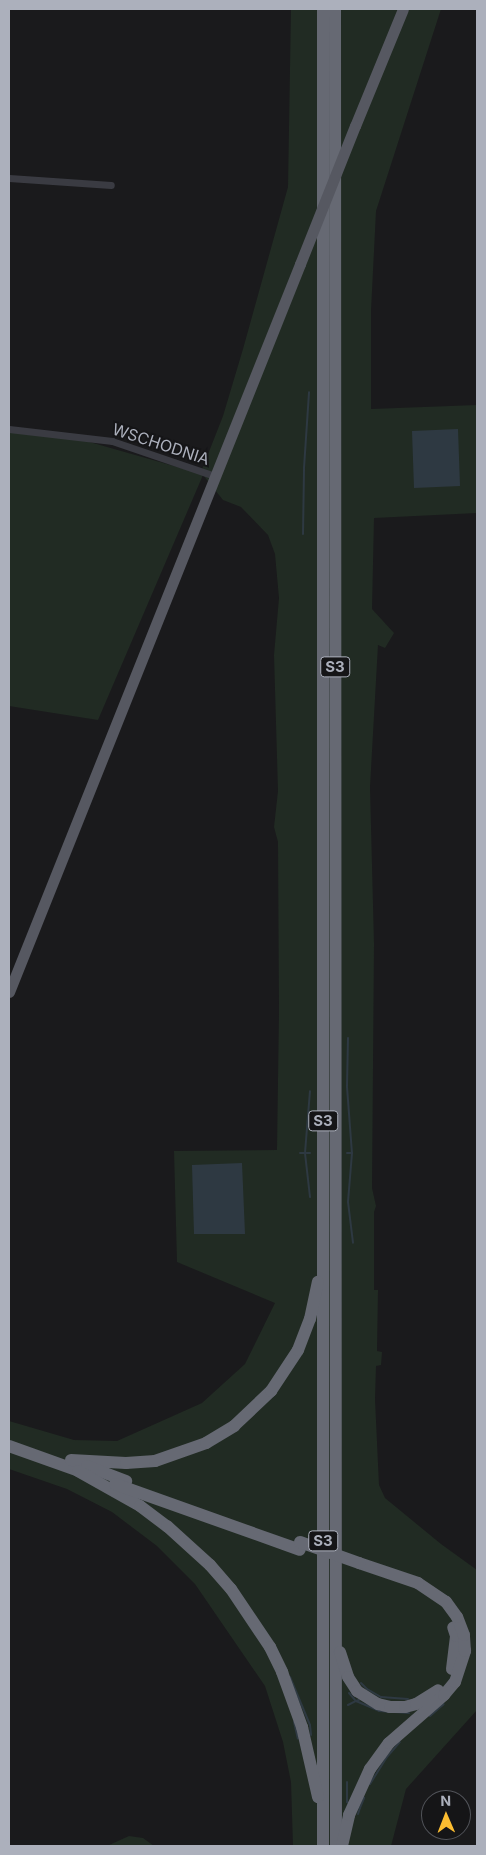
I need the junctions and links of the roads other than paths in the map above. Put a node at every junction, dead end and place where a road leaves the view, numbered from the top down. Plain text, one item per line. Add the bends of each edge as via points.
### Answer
1 (323, 9) edge
2 (335, 9) edge
3 (403, 9) edge
4 (9, 178) edge
5 (111, 185) dead end
6 (9, 428) edge
7 (215, 476) junction
8 (9, 992) edge
9 (323, 1258) junction
10 (9, 1439) edge
11 (9, 1446) edge
12 (74, 1466) junction
13 (359, 1567) junction
14 (336, 1633) junction
15 (323, 1824) junction
16 (323, 1846) edge
17 (336, 1846) edge
18 (342, 1846) edge

1 - 9 highway, S3
2 - 14 highway, S3
3 - 7 main road, bridge
4 - 5 street
6 - 7 street, WSCHODNIA via 112,441
7 - 8 main road
9 - 12 highway via 310,1320 298,1350 271,1391 234,1426 206,1443 155,1461
9 - 15 highway, S3
10 - 12 highway
11 - 12 highway
12 - 13 highway
12 - 15 highway via 140,1506 173,1531 210,1565 252,1618 270,1647 294,1703
13 - 14 highway via 415,1591 441,1608 456,1636 453,1668 439,1688 416,1704 390,1707 378,1704 357,1691 348,1677
13 - 18 highway via 418,1583 446,1602 464,1635 465,1651 455,1682 388,1743 370,1769 349,1815
14 - 17 highway, S3
15 - 16 highway, S3

